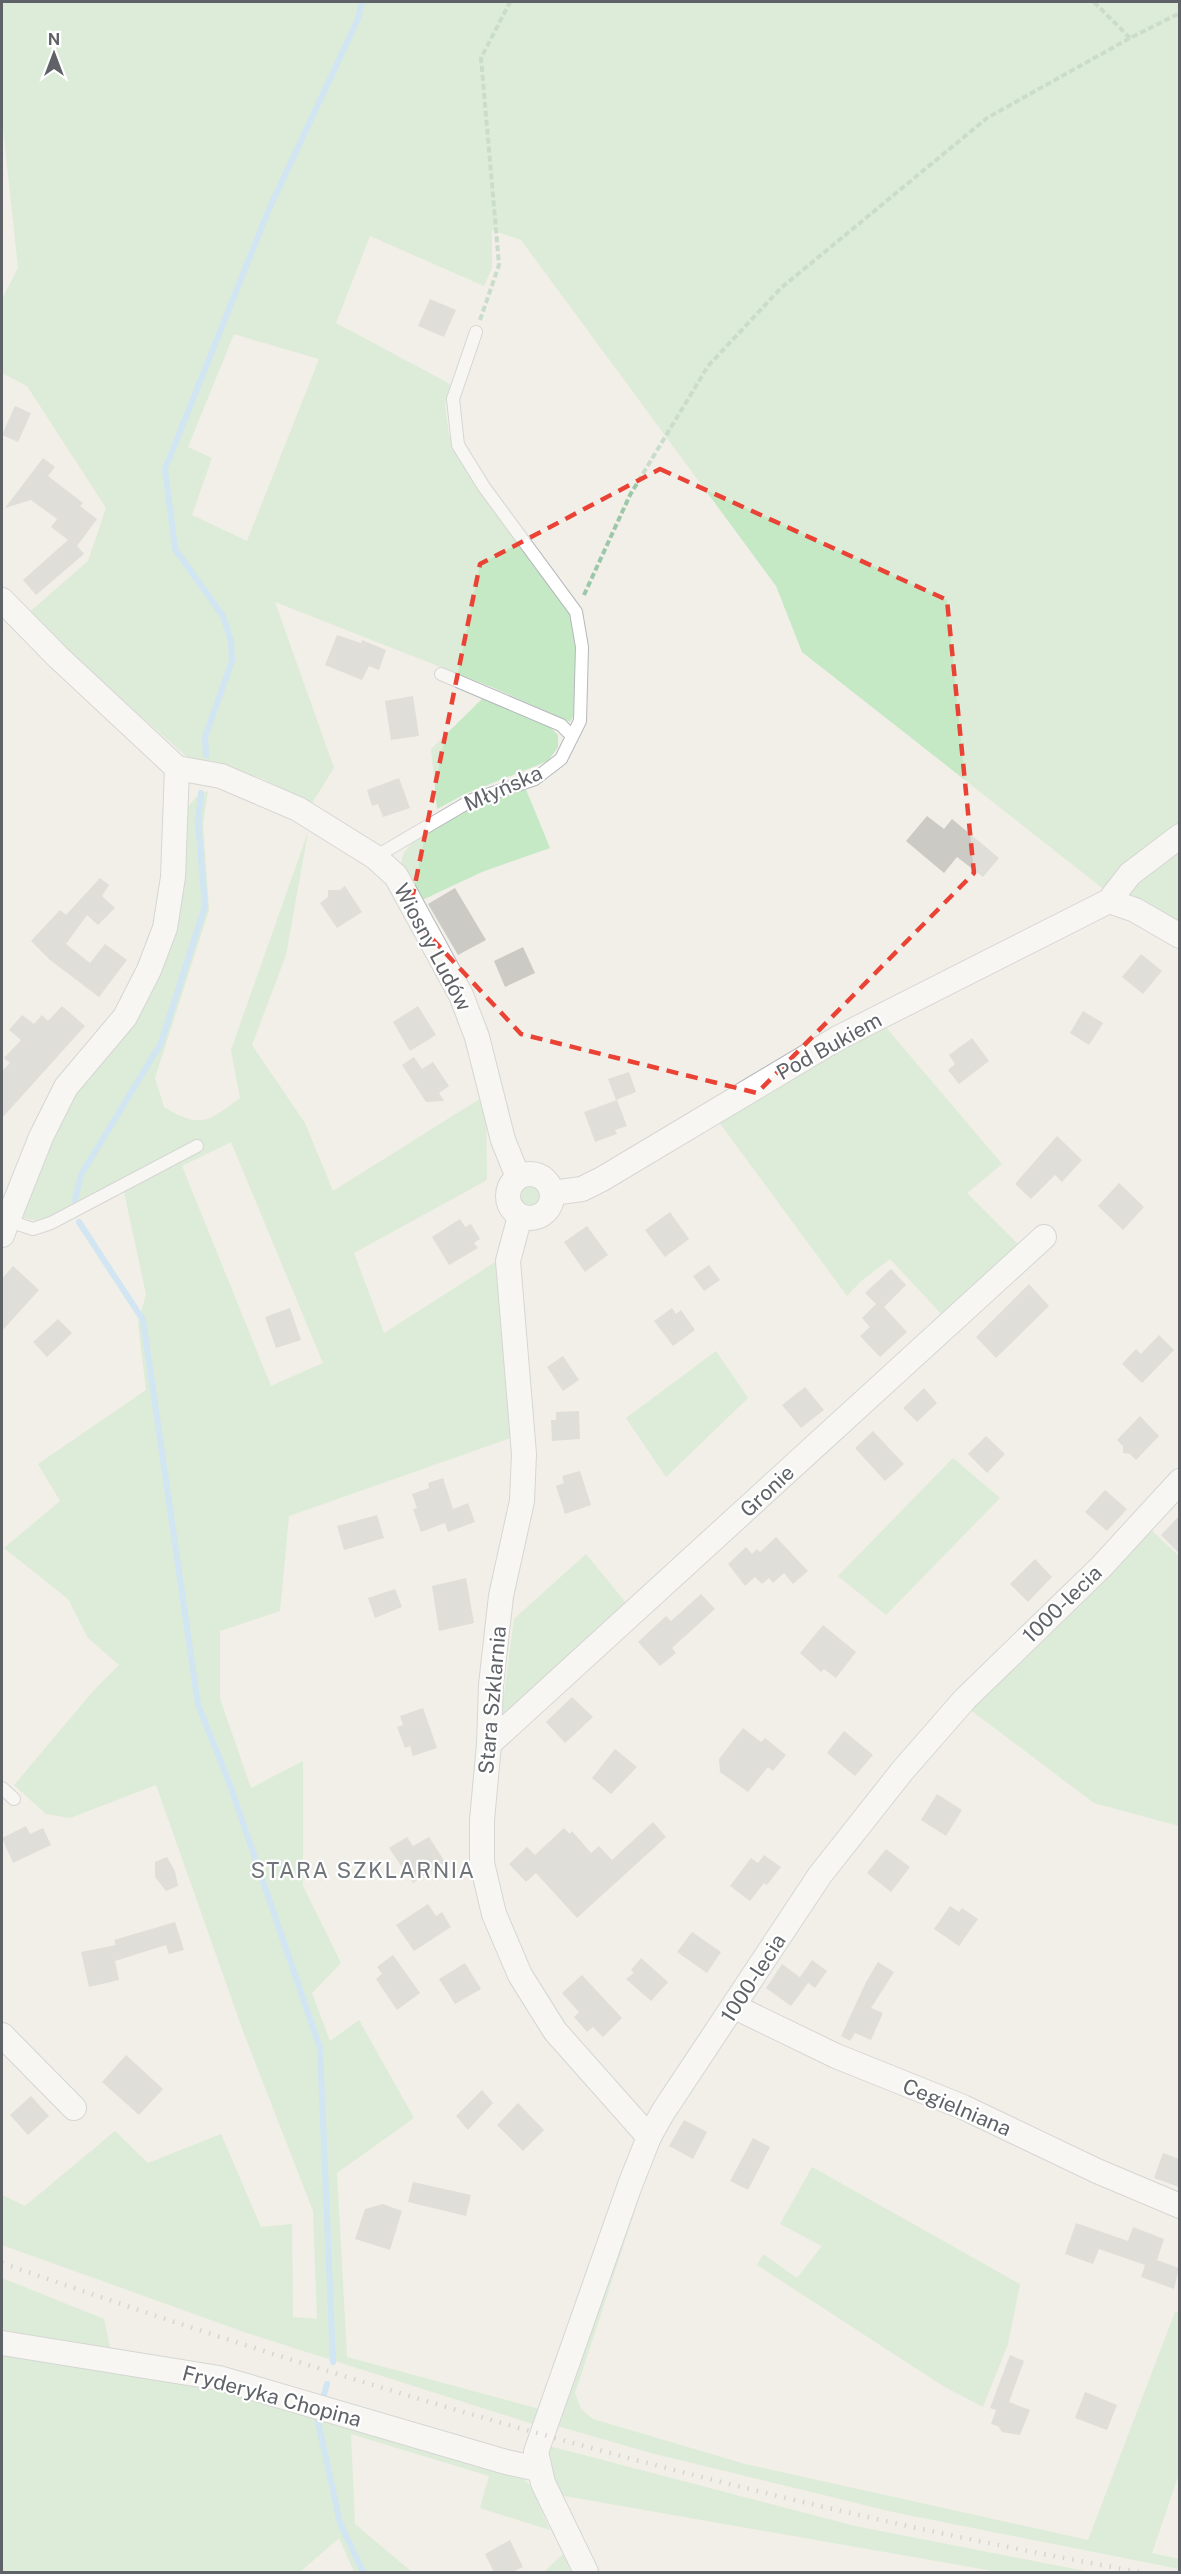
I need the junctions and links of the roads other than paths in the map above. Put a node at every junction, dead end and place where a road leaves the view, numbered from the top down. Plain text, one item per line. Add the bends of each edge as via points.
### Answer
1 (476, 332) road end
2 (2, 600) edge
3 (441, 674) dead end
4 (572, 736) junction
5 (177, 768) junction
6 (1179, 836) edge
7 (375, 856) junction
8 (1109, 900) junction
9 (1179, 936) edge
10 (196, 1146) dead end
11 (518, 1177) junction
12 (552, 1193) junction
13 (520, 1216) junction
14 (5, 1228) edge
15 (1044, 1237) dead end
16 (1179, 1481) edge
17 (489, 1744) junction
18 (2, 1788) edge
19 (14, 1799) dead end
20 (735, 2007) junction
21 (2, 2035) edge
22 (74, 2108) dead end
23 (649, 2137) junction
24 (1179, 2206) edge
25 (2, 2343) edge
26 (538, 2469) junction
27 (586, 2572) edge

1 - 4 lane, Młyńska via 453,399 458,445 484,487 576,612 582,647 580,721
2 - 5 street
3 - 4 lane via 561,725
4 - 7 lane, Młyńska via 561,759 535,778 472,800
5 - 7 street, Wiosny Ludów via 221,776 298,809
5 - 14 street via 173,878 165,928 125,1017 66,1087 41,1137
6 - 8 street, Pod Bukiem via 1130,874
7 - 11 street, Wiosny Ludów via 396,876 461,995 477,1036 503,1140
8 - 9 street
8 - 12 street, Pod Bukiem via 838,1038 602,1179 582,1189
10 - 14 lane via 51,1223 33,1229
11 - 12 street via 539,1176
11 - 13 street via 507,1194 510,1207
12 - 13 street via 545,1212 534,1218
13 - 17 street, Stara Szklarnia via 508,1261 524,1454 522,1489 501,1596
15 - 17 street, Gronie
16 - 20 street, 1000-lecia via 1102,1566 965,1699 903,1770 820,1875
17 - 23 street, Stara Szklarnia via 482,1863 494,1914 520,1975 555,2031
18 - 19 lane
20 - 23 street, 1000-lecia
20 - 24 street, Cegielniana via 836,2056 963,2107
21 - 22 street
23 - 26 street, 1000-lecia via 536,2452
25 - 26 street, Fryderyka Chopina via 219,2378
26 - 27 street, 1000-lecia

